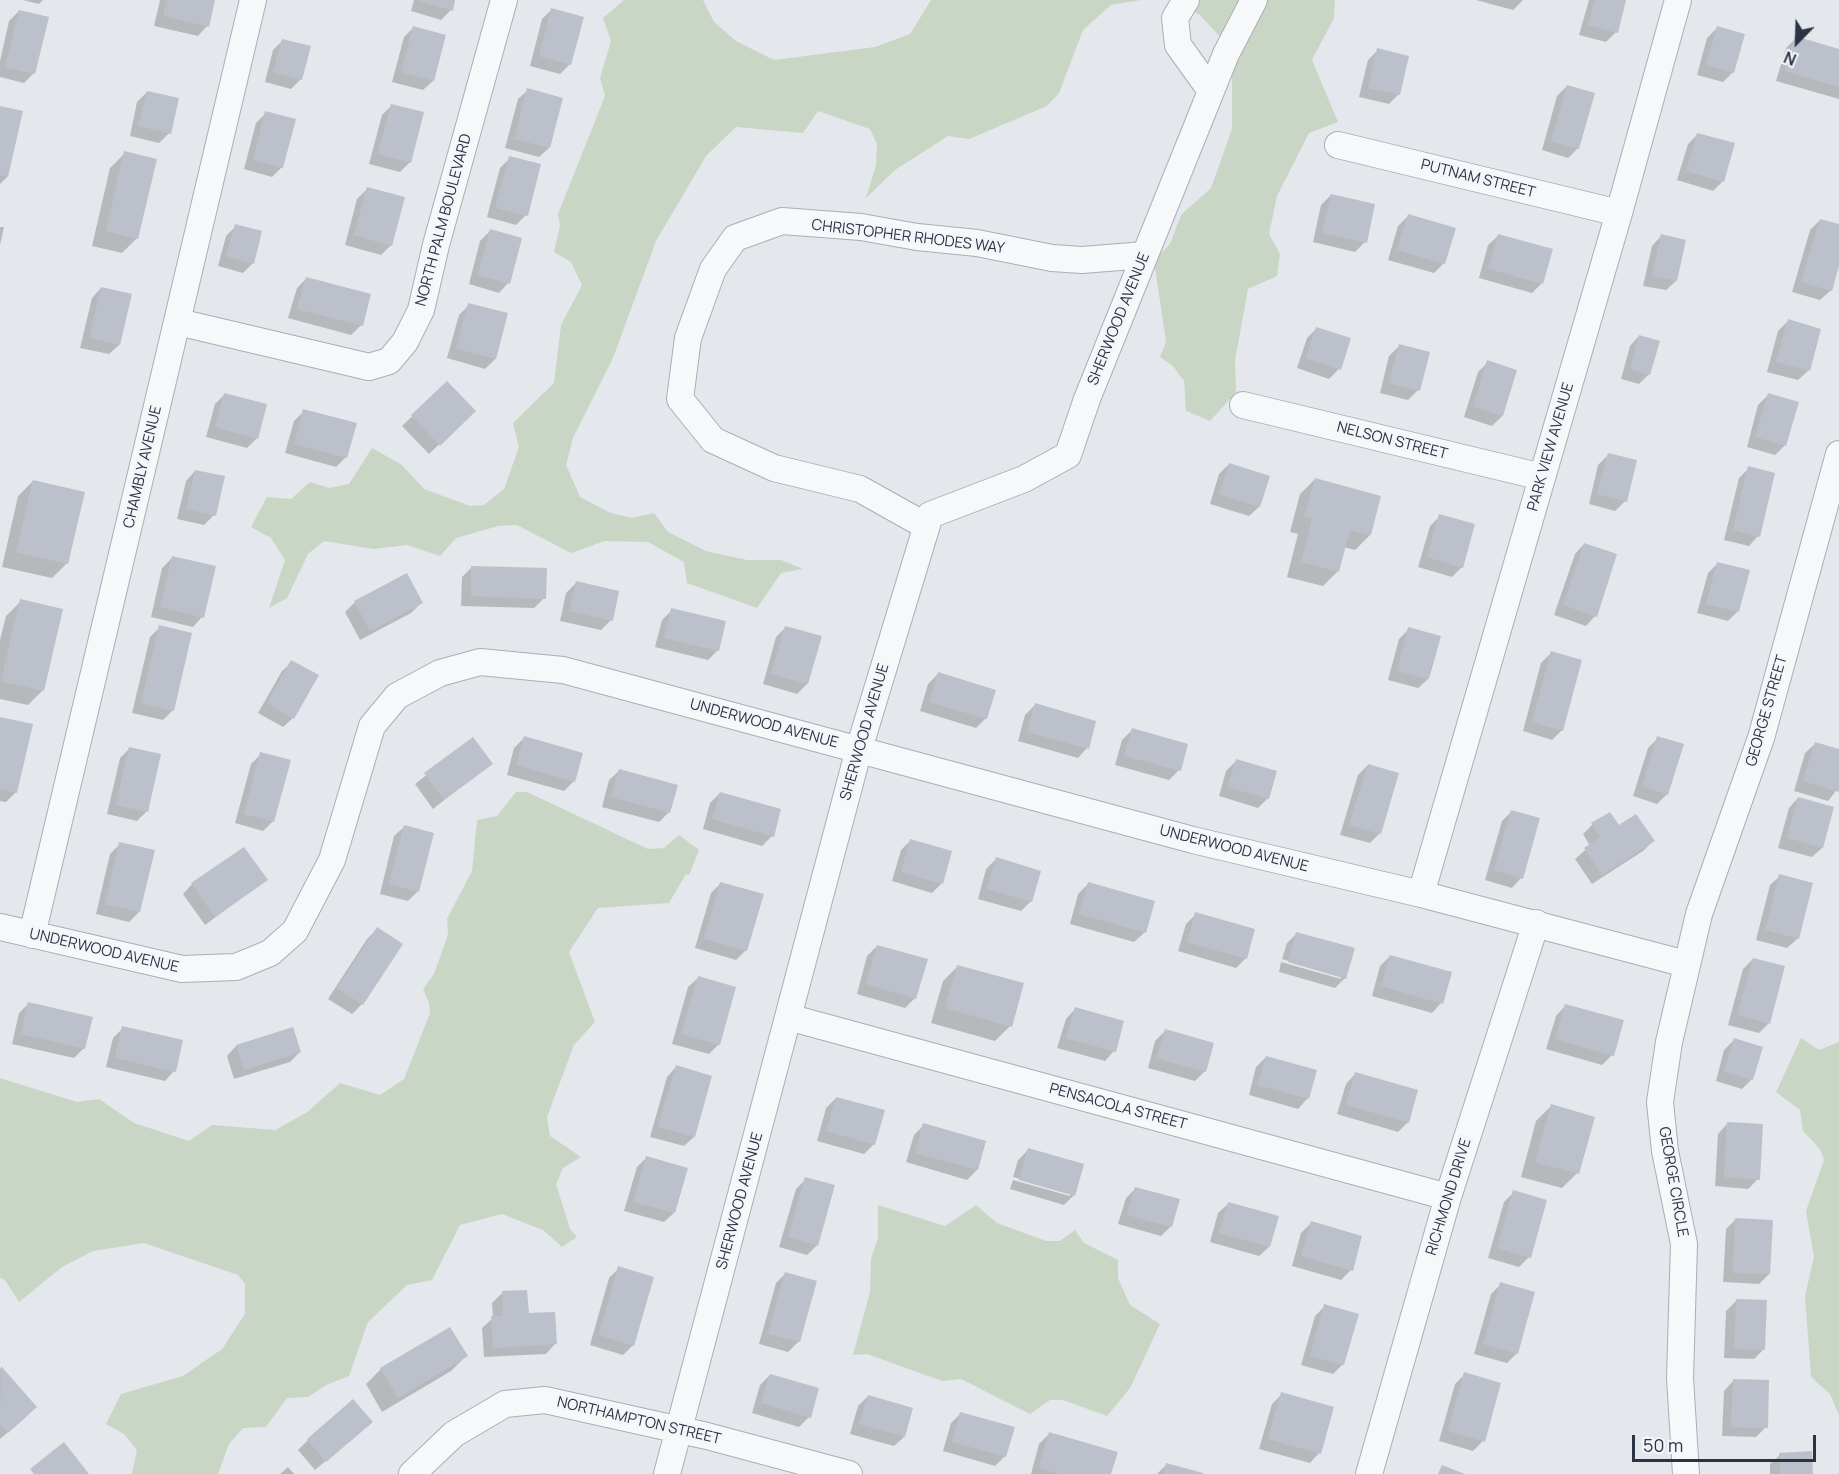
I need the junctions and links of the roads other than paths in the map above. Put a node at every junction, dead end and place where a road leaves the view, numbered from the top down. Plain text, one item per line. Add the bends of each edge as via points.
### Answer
1 (253, 0) edge
2 (504, 0) edge
3 (1186, 0) edge
4 (1254, 0) edge
5 (1678, 0) edge
6 (1211, 91) junction
7 (1338, 145) dead end
8 (1619, 213) junction
9 (1145, 255) junction
10 (178, 322) junction
11 (1242, 405) dead end
12 (1839, 454) edge
13 (1542, 477) junction
14 (927, 526) junction
15 (859, 749) junction
16 (1421, 894) junction
17 (1536, 923) junction
18 (0, 927) edge
19 (32, 934) junction
20 (1686, 964) junction
21 (788, 1017) junction
22 (1448, 1197) junction
23 (678, 1431) junction
24 (412, 1474) edge
25 (667, 1474) edge
26 (849, 1474) edge
27 (1369, 1474) edge
28 (1686, 1474) edge

1 - 10 street, CHAMBLY AVENUE
2 - 10 street, NORTH PALM BOULEVARD via 421,310 405,342 389,361 369,367
3 - 6 street via 1175,18 1178,45
4 - 6 street, SHERWOOD AVENUE
5 - 8 street, PARK VIEW AVENUE
6 - 9 street, SHERWOOD AVENUE
7 - 8 street, PUTNAM STREET
8 - 13 street, PARK VIEW AVENUE
9 - 14 street, SHERWOOD AVENUE via 1068,455 1024,479 930,515
9 - 14 street, CHRISTOPHER RHODES WAY via 1052,258 861,227 782,221 735,238 713,269 688,338 680,399 713,440 774,468 860,489
10 - 19 street, CHAMBLY AVENUE
11 - 13 street, NELSON STREET
12 - 20 street, GEORGE STREET via 1761,738 1699,914
13 - 16 street, PARK VIEW AVENUE
14 - 15 street, SHERWOOD AVENUE
15 - 16 street, UNDERWOOD AVENUE via 1193,840
15 - 19 street, UNDERWOOD AVENUE via 562,670 480,662 440,673 397,696 372,726 332,860 295,931 270,953 236,967 182,969
15 - 21 street, SHERWOOD AVENUE
16 - 17 street, UNDERWOOD AVENUE
17 - 20 street, UNDERWOOD AVENUE
17 - 22 street, RICHMOND DRIVE
18 - 19 street, UNDERWOOD AVENUE
20 - 28 street, GEORGE CIRCLE via 1660,1102 1665,1151 1684,1244 1680,1378
21 - 22 street, PENSACOLA STREET
21 - 23 street, SHERWOOD AVENUE
22 - 27 street, RICHMOND DRIVE
23 - 24 street, NORTHAMPTON STREET via 545,1400 505,1404 454,1434
23 - 25 street, SHERWOOD AVENUE
23 - 26 street, NORTHAMPTON STREET

